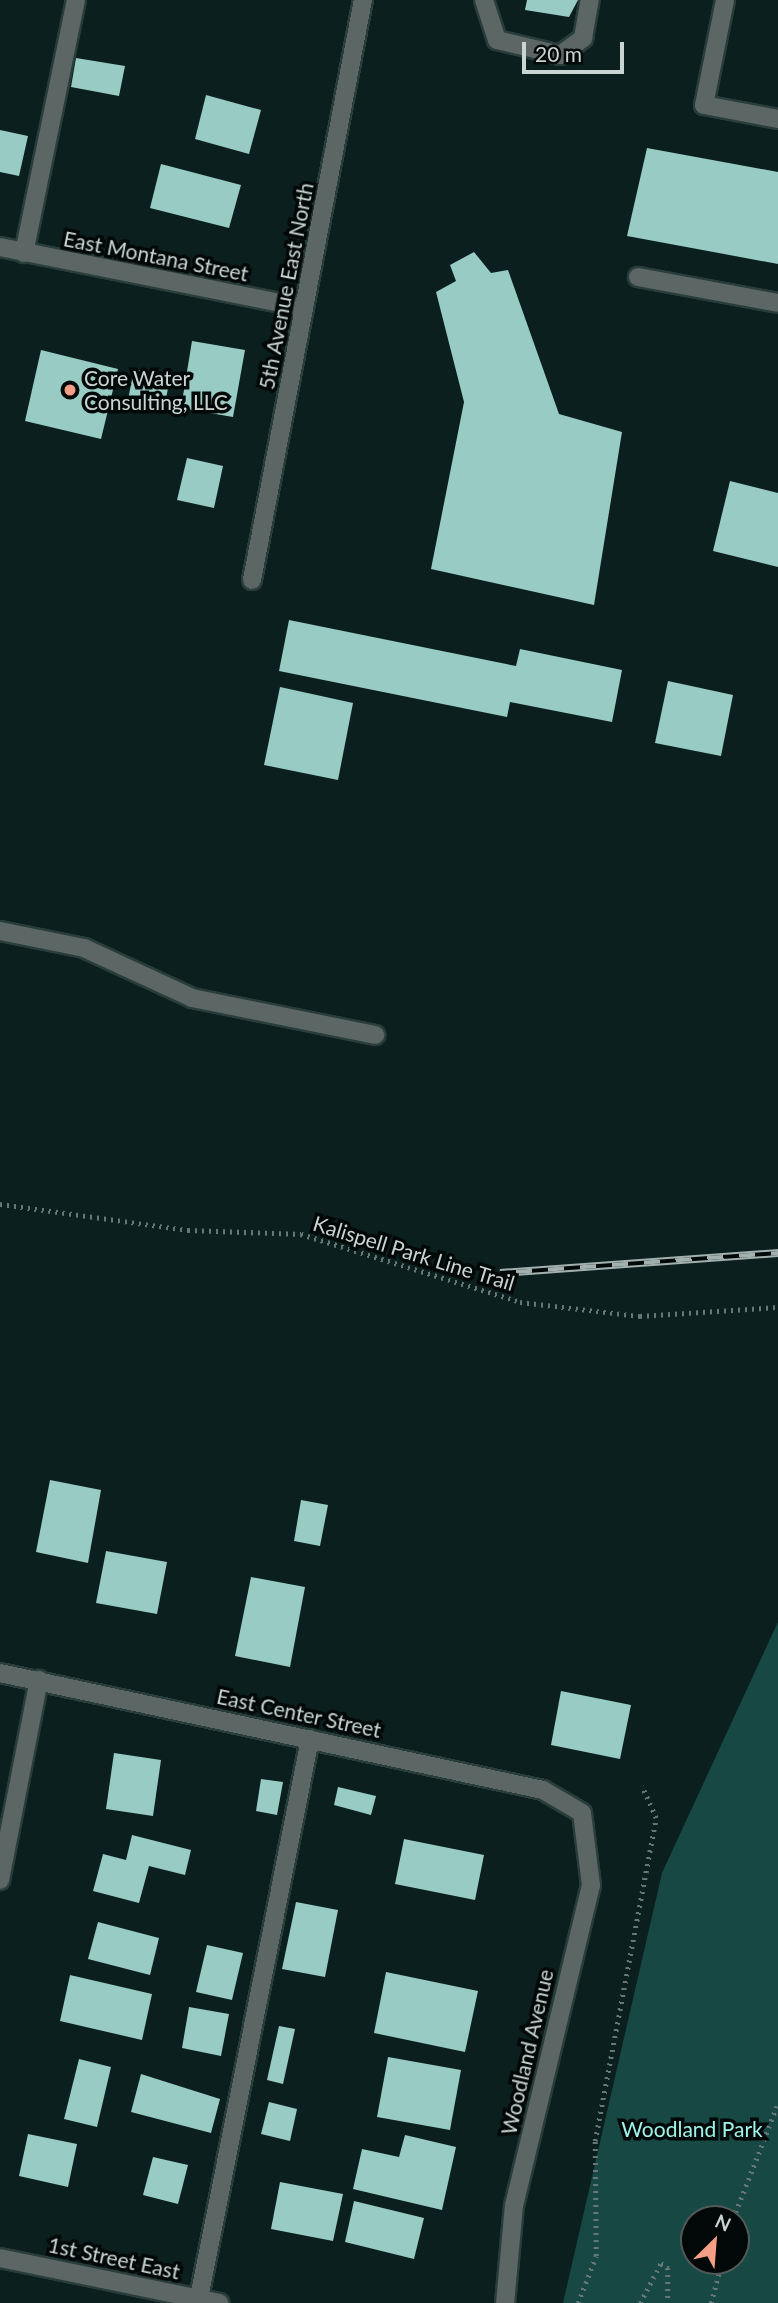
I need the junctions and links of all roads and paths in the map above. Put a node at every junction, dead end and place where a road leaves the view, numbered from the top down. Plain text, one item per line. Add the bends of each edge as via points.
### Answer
1 (76, 0) edge
2 (363, 0) edge
3 (484, 0) edge
4 (590, 0) edge
5 (725, 0) edge
6 (778, 119) edge
7 (0, 247) edge
8 (24, 253) junction
9 (638, 277) dead end
10 (778, 303) edge
11 (304, 308) junction
12 (252, 580) dead end
13 (0, 931) edge
14 (375, 1035) dead end
15 (0, 1203) edge
16 (778, 1307) edge
17 (0, 1673) edge
18 (39, 1680) junction
19 (310, 1739) junction
20 (642, 1786) dead end
21 (582, 1813) joint
22 (0, 1880) edge
23 (778, 2103) edge
24 (738, 2205) edge
25 (0, 2258) edge
26 (718, 2275) edge
27 (198, 2301) edge
28 (219, 2303) edge
29 (505, 2303) edge
30 (578, 2303) edge
31 (639, 2303) edge
32 (668, 2303) edge
33 (711, 2303) edge

1 - 8 street
2 - 11 street, 5th Avenue East North
3 - 4 street via 498,40 559,55 583,37
5 - 6 street via 704,105
7 - 8 street, East Montana Street
8 - 11 street, East Montana Street
9 - 10 street
11 - 12 street, 5th Avenue East North
13 - 14 street via 84,948 192,998
15 - 16 path, Kalispell Park Line Trail via 188,1230 301,1234 520,1302 640,1316
17 - 18 street, East Center Street
18 - 19 street, East Center Street
18 - 22 street
19 - 21 street, East Center Street via 543,1790
19 - 27 street
20 - 30 path via 656,1818 595,2141 596,2256
21 - 29 street, Woodland Avenue via 591,1885 514,2205
23 - 24 path
25 - 27 street, 1st Street East
26 - 33 path
27 - 28 street, 1st Street East
31 - 32 path via 661,2263 668,2268

